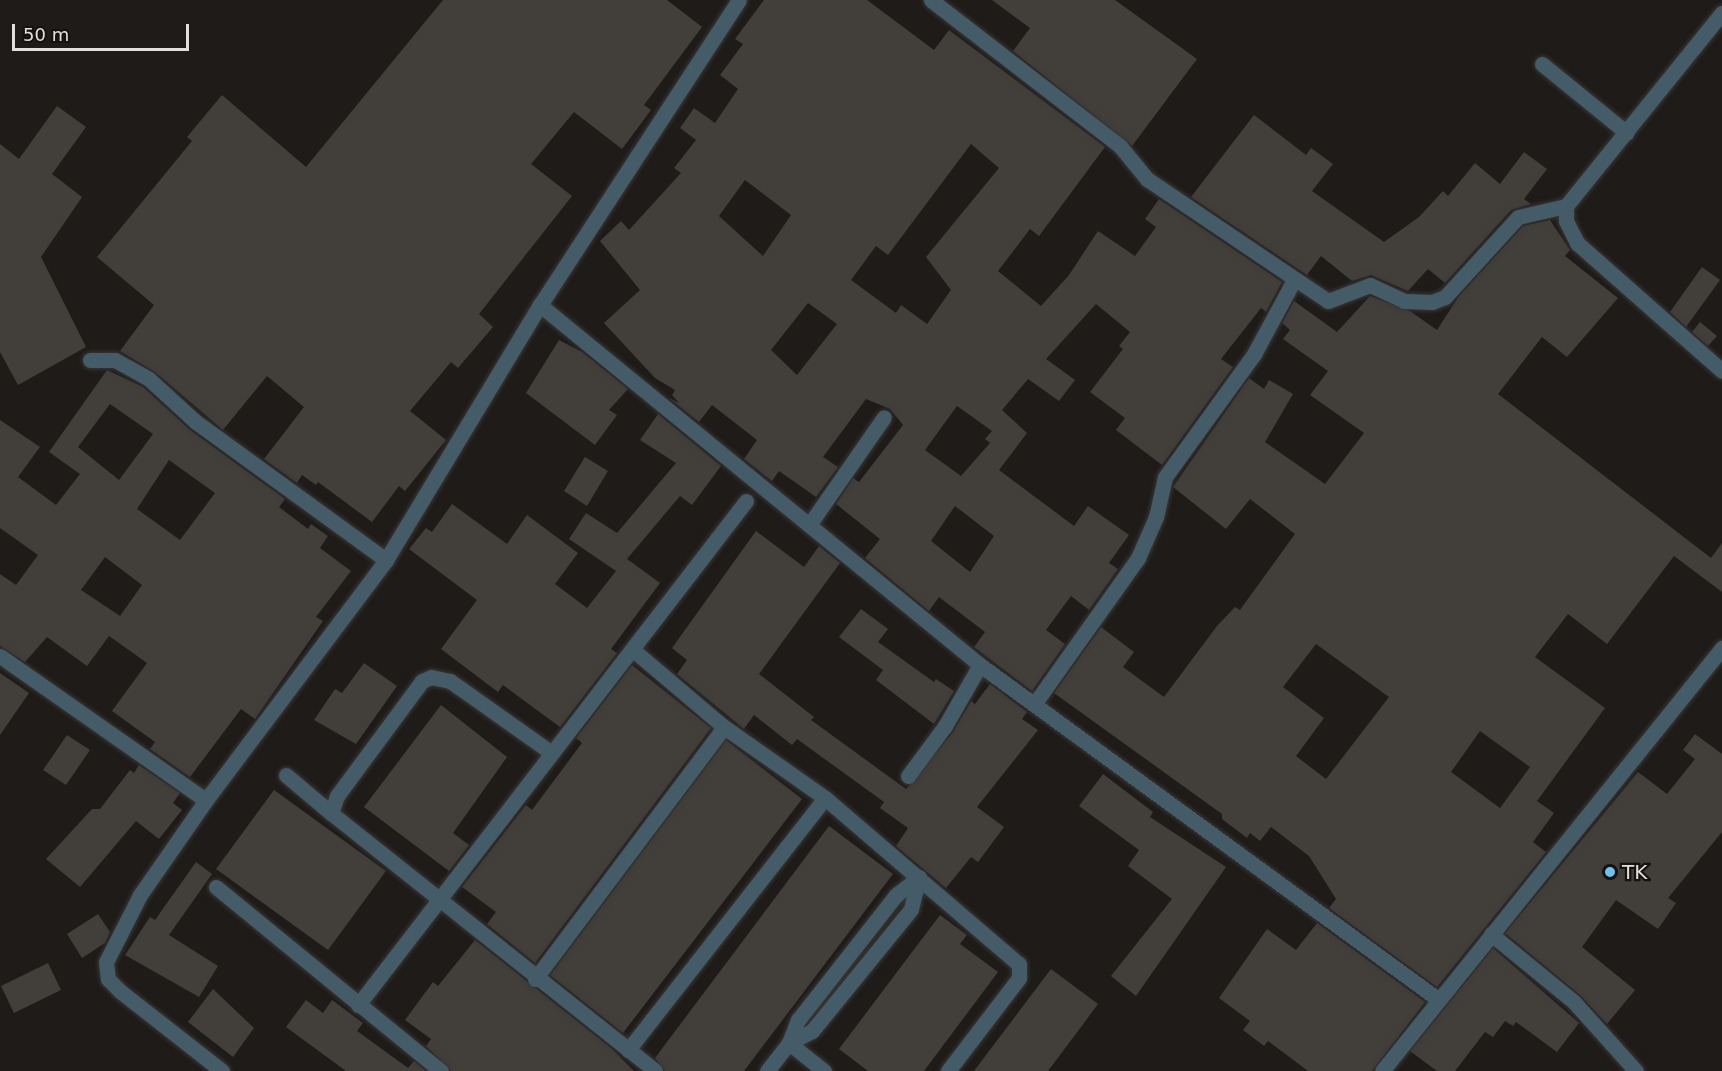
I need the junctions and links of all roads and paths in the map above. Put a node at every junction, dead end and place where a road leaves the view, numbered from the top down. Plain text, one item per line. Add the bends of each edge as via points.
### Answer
1 (739, 0) edge
2 (931, 0) edge
3 (1722, 13) edge
4 (1542, 64) dead end
5 (1627, 133) junction
6 (1566, 206) junction
7 (1294, 280) junction
8 (540, 305) junction
9 (90, 360) dead end
10 (1722, 371) edge
11 (884, 417) dead end
12 (746, 501) dead end
13 (809, 525) junction
14 (386, 560) junction
15 (1722, 648) edge
16 (632, 649) junction
17 (0, 656) edge
18 (980, 665) junction
19 (1035, 703) junction
20 (723, 727) junction
21 (549, 751) junction
22 (286, 775) dead end
23 (908, 777) dead end
24 (825, 798) junction
25 (206, 800) junction
26 (331, 813) junction
27 (920, 877) junction
28 (216, 887) dead end
29 (438, 900) junction
30 (1491, 934) junction
31 (536, 980) junction
32 (1439, 1000) junction
33 (358, 1005) junction
34 (789, 1043) junction
35 (628, 1050) junction
36 (222, 1071) edge
37 (441, 1071) edge
38 (655, 1071) edge
39 (767, 1071) edge
40 (825, 1071) edge
41 (948, 1071) edge
42 (1382, 1071) edge
43 (1636, 1071) edge

1 - 8 street
2 - 7 street via 1120,146 1147,179
3 - 5 street
4 - 5 street
5 - 6 street
6 - 7 street via 1518,217 1445,297 1432,302 1404,301 1370,285 1322,301
6 - 10 street via 1566,221 1577,243
7 - 19 street via 1254,354 1165,477 1156,517 1138,558
8 - 13 street
8 - 14 street
9 - 14 street via 115,360 149,379 196,422
11 - 13 street
12 - 16 street
13 - 18 street
14 - 25 street
15 - 30 street
16 - 20 street
16 - 21 street
17 - 25 street
18 - 19 street
18 - 23 street via 945,726
19 - 32 street
20 - 24 street
20 - 31 street
21 - 26 street via 450,681 431,676 422,681 337,796
21 - 29 street
22 - 26 street
24 - 27 street
24 - 35 street
25 - 36 street via 140,895 106,962 108,979 120,991
26 - 29 street
27 - 34 street via 911,909 813,1031
27 - 41 street via 1020,970 1019,978
28 - 33 street
29 - 31 street
29 - 33 street
30 - 32 street
30 - 43 street via 1574,1002
31 - 35 street
32 - 42 street
33 - 37 street
34 - 39 street
34 - 40 street
35 - 38 street

